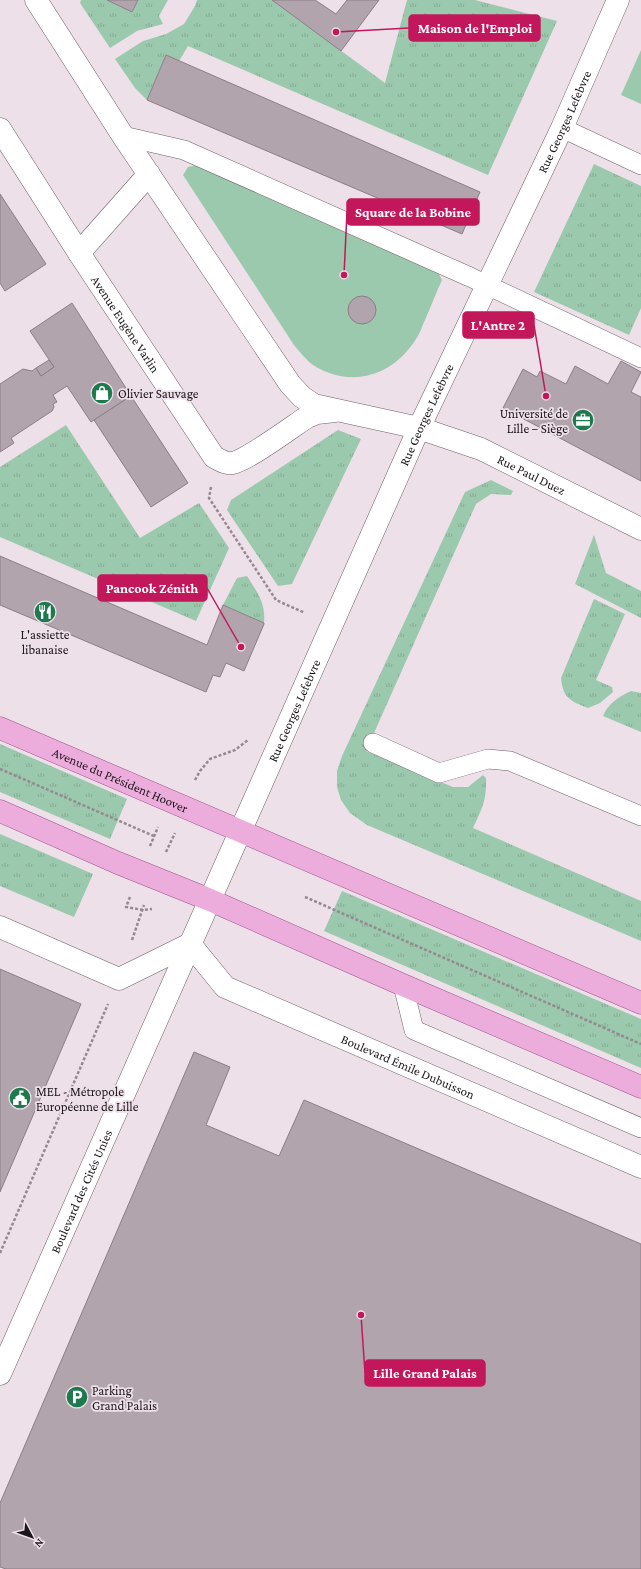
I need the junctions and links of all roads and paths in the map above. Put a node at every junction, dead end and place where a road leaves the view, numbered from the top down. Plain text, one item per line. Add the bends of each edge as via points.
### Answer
1 (36, 0) edge
2 (618, 0) edge
3 (562, 128) junction
4 (0, 129) edge
5 (123, 136) junction
6 (641, 165) edge
7 (149, 174) junction
8 (79, 252) junction
9 (487, 285) junction
10 (641, 358) edge
11 (340, 410) junction
12 (419, 428) junction
13 (214, 457) junction
14 (641, 529) edge
15 (332, 625) junction
16 (0, 728) edge
17 (373, 743) dead end
18 (0, 769) edge
19 (0, 811) edge
20 (641, 816) edge
21 (177, 828) dead end
22 (240, 832) junction
23 (154, 836) dead end
24 (165, 855) dead end
25 (305, 897) dead end
26 (210, 900) junction
27 (0, 927) edge
28 (190, 944) junction
29 (119, 979) junction
30 (403, 985) junction
31 (641, 1003) edge
32 (641, 1044) edge
33 (641, 1087) edge
34 (641, 1128) edge
35 (641, 1167) edge
36 (0, 1253) edge
37 (0, 1374) edge

1 - 5 street
2 - 3 street, Rue Georges Lefebvre
3 - 6 lane
3 - 9 street, Rue Georges Lefebvre
4 - 8 street, Avenue Eugène Varlin
5 - 7 street
5 - 9 lane via 184,150
7 - 8 street
7 - 11 street via 290,384 302,397 314,404
8 - 13 street, Avenue Eugène Varlin
9 - 10 lane
9 - 12 street, Rue Georges Lefebvre
11 - 12 street
11 - 13 street via 307,417 246,457 232,463 223,463
12 - 14 street, Rue Paul Duez via 481,449
12 - 15 street, Rue Georges Lefebvre
13 - 15 path via 209,498 276,600
15 - 22 street, Rue Georges Lefebvre
16 - 22 main road, Avenue du Président Hoover
17 - 20 lane via 439,773 488,760 510,761
18 - 23 path
19 - 26 main road
21 - 24 path
22 - 26 street, Boulevard des Cités Unies
22 - 31 main road
25 - 32 path
26 - 28 street, Boulevard des Cités Unies
26 - 30 main road
27 - 29 street
28 - 29 street
28 - 35 street, Boulevard Émile Dubuisson via 225,987
28 - 37 street, Boulevard des Cités Unies
29 - 36 path
30 - 33 main road
30 - 34 lane via 414,1030

